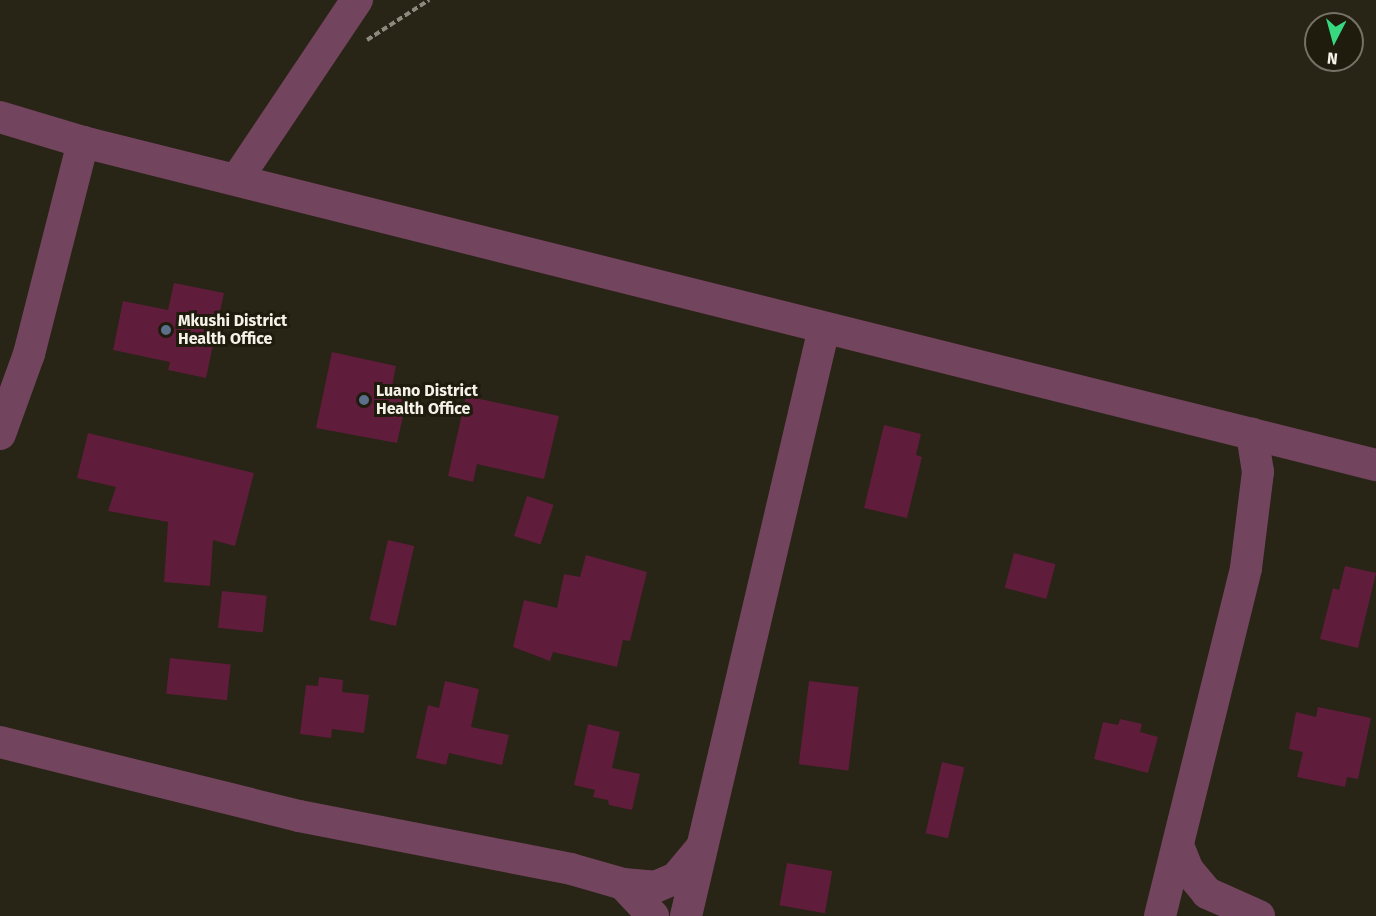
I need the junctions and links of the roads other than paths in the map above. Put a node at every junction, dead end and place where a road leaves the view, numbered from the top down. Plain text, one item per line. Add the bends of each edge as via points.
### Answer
1 (357, 0) edge
2 (0, 117) edge
3 (83, 142) junction
4 (237, 179) junction
5 (824, 328) junction
6 (1252, 433) junction
7 (0, 434) edge
8 (1376, 465) edge
9 (0, 742) edge
10 (702, 847) junction
11 (1179, 848) junction
12 (623, 884) junction
13 (653, 916) edge
14 (686, 916) edge
15 (1160, 916) edge
16 (1259, 916) edge

1 - 4 street
2 - 3 street
3 - 4 street
3 - 7 street via 28,354
4 - 5 street
5 - 6 street
5 - 10 street
6 - 8 street
6 - 11 street via 1258,472 1246,568
9 - 12 street via 299,816 571,869
10 - 12 street via 676,878 655,887
10 - 14 street
11 - 15 street
11 - 16 street via 1188,870 1207,893
12 - 13 street

